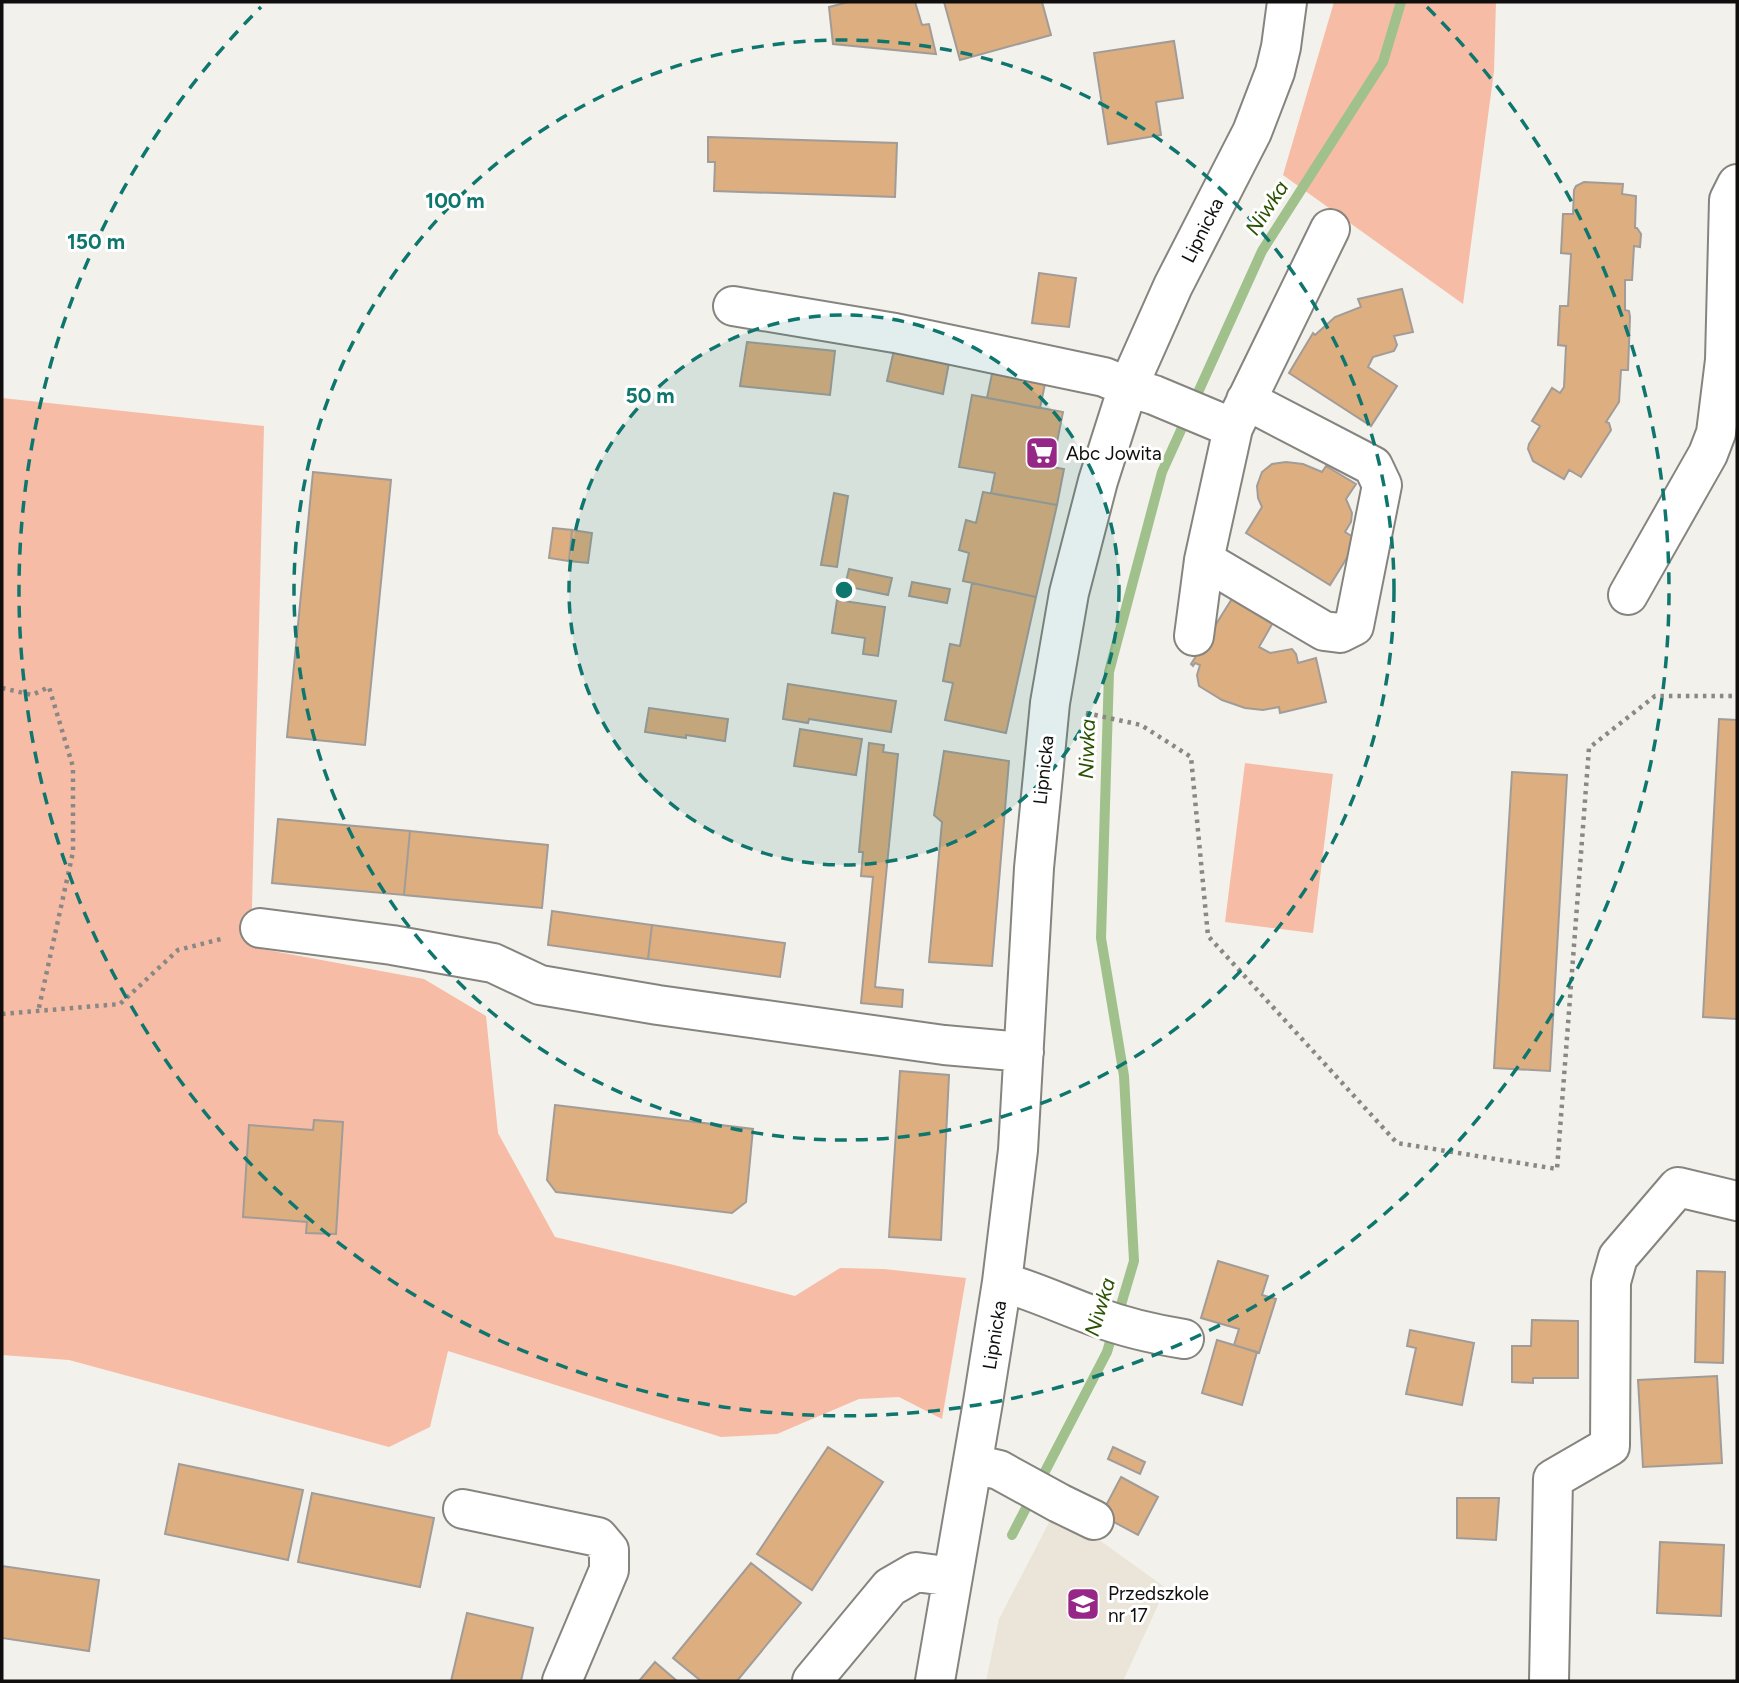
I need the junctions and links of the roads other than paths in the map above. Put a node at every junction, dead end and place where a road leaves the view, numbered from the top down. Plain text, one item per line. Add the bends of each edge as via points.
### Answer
1 (1287, 2) edge
2 (1737, 184) edge
3 (1330, 229) dead end
4 (733, 306) dead end
5 (1128, 387) junction
6 (1231, 416) junction
7 (1204, 560) junction
8 (1628, 595) dead end
9 (1194, 636) dead end
10 (260, 929) road end
11 (1024, 1052) junction
12 (1737, 1201) edge
13 (1002, 1282) junction
14 (1184, 1339) dead end
15 (972, 1464) junction
16 (463, 1509) dead end
17 (1094, 1520) dead end
18 (953, 1577) junction
19 (562, 1681) edge
20 (812, 1681) edge
21 (935, 1681) edge
22 (1549, 1681) edge

1 - 5 street, Lipnicka via 1275,72 1252,132 1173,286
2 - 8 street via 1728,200 1725,360 1716,433
3 - 6 street
4 - 5 street via 908,336 1104,377
5 - 6 street
5 - 11 street, Lipnicka via 1086,524 1050,703 1034,868
6 - 7 street
6 - 7 street via 1373,466 1382,485 1354,626 1339,634 1324,631
7 - 9 street
10 - 11 street via 494,963 540,985 645,1003
11 - 13 street, Lipnicka
12 - 22 street via 1678,1187 1618,1257 1611,1282 1610,1446 1553,1479
13 - 14 street via 1142,1332
13 - 15 street, Lipnicka
15 - 17 street via 1017,1478
15 - 18 street, Lipnicka
16 - 19 street via 598,1537 609,1550 610,1570
18 - 20 street via 916,1572 890,1587
18 - 21 street, Lipnicka

